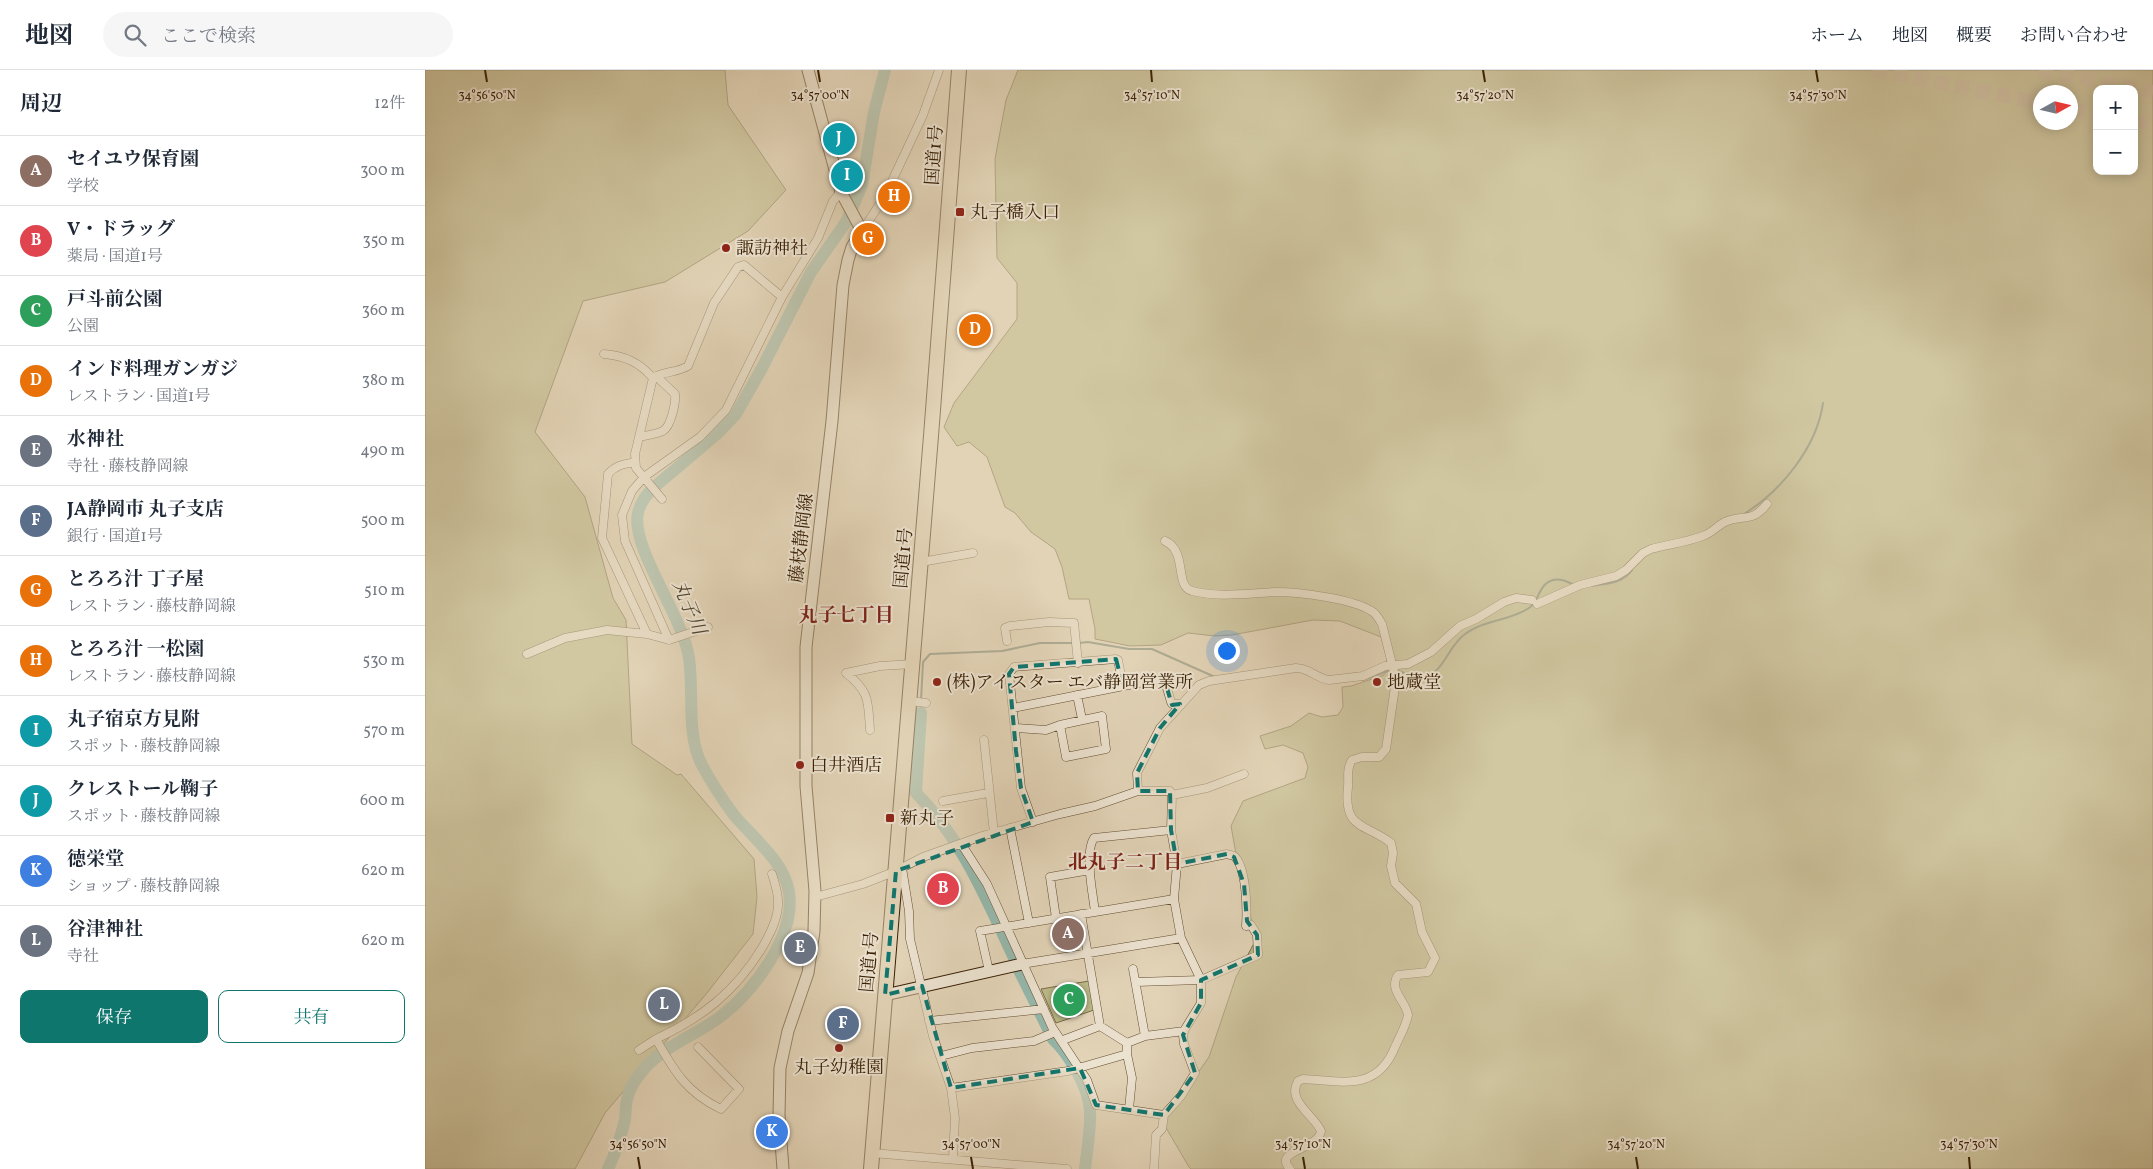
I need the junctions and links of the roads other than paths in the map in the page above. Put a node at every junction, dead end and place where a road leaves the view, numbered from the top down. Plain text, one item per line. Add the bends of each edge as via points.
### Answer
1 (808, 70) edge
2 (939, 70) edge
3 (959, 70) edge
4 (842, 195) junction
5 (859, 226) junction
6 (782, 297) junction
7 (604, 354) dead end
8 (655, 377) junction
9 (639, 437) junction
10 (635, 462) junction
11 (645, 478) junction
12 (660, 497) dead end
13 (1767, 504) dead end
14 (1165, 541) dead end
15 (973, 554) dead end
16 (921, 562) junction
17 (708, 627) dead end
18 (647, 634) junction
19 (670, 640) junction
20 (1007, 641) dead end
21 (527, 654) dead end
22 (1078, 663) junction
23 (913, 664) junction
24 (1392, 665) junction
25 (1123, 686) junction
26 (1077, 695) junction
27 (913, 702) junction
28 (926, 703) dead end
29 (1180, 704) junction
30 (1013, 708) junction
31 (1082, 719) junction
32 (1060, 725) junction
33 (1016, 728) junction
34 (870, 730) dead end
35 (984, 740) dead end
36 (1244, 774) dead end
37 (1138, 791) junction
38 (988, 793) junction
39 (1172, 795) junction
40 (943, 801) dead end
41 (1033, 822) junction
42 (1010, 828) junction
43 (1171, 830) junction
44 (994, 833) junction
45 (958, 846) junction
46 (1177, 864) junction
47 (899, 869) junction
48 (1090, 870) junction
49 (772, 874) dead end
50 (815, 897) junction
51 (1174, 899) junction
52 (1095, 912) junction
53 (1081, 914) junction
54 (1056, 918) junction
55 (1029, 923) junction
56 (1002, 928) junction
57 (1181, 938) junction
58 (1087, 953) junction
59 (1022, 964) junction
60 (1133, 969) dead end
61 (989, 971) junction
62 (1201, 980) junction
63 (1135, 982) junction
64 (922, 986) junction
65 (885, 995) junction
66 (1043, 1009) junction
67 (929, 1021) junction
68 (1100, 1026) junction
69 (1184, 1031) junction
70 (1055, 1032) junction
71 (1145, 1036) junction
72 (657, 1040) junction
73 (1063, 1040) junction
74 (1127, 1043) junction
75 (699, 1048) dead end
76 (639, 1050) dead end
77 (1127, 1054) junction
78 (941, 1056) junction
79 (1076, 1069) junction
80 (951, 1088) junction
81 (1129, 1109) junction
82 (1164, 1116) junction
83 (872, 1153) junction
84 (953, 1159) junction
85 (783, 1169) edge
86 (871, 1169) edge
87 (1067, 1169) edge
88 (1154, 1169) edge
89 (1290, 1169) edge

1 - 4 main road
2 - 5 street via 923,115 889,188 871,220
3 - 16 highway, 国道1号
4 - 5 main road
4 - 6 street via 833,201 818,238
5 - 50 main road, 藤枝静岡線 via 847,260 843,286 832,421 806,647 807,801
6 - 8 street via 744,265 738,267 714,302 688,366 681,371
6 - 11 street via 726,410 700,437
7 - 8 street via 633,361
8 - 9 street
8 - 9 street via 675,394 676,404 667,428
9 - 10 street
10 - 11 street
10 - 18 street via 621,464 608,474 602,538
11 - 12 street
11 - 19 street via 626,502 622,515 623,533
13 - 24 street via 1759,514 1750,518 1733,519 1705,535 1651,549 1616,576 1534,602 1522,598 1510,600 1460,626 1418,660
14 - 24 street via 1172,544 1178,553 1185,586 1191,591 1225,595 1291,593 1350,603 1372,611 1382,624
15 - 16 street
16 - 23 highway, 国道1号
17 - 19 street
18 - 19 street
18 - 21 street via 607,630 565,638
20 - 22 street via 1005,628 1010,626 1074,623
22 - 25 street via 1118,660
22 - 30 street via 1014,667 1009,674
23 - 27 highway, 国道1号
23 - 34 street via 846,673 859,683 867,698
24 - 29 street via 1368,675 1337,680 1323,679 1304,668 1296,668 1209,681 1199,684
24 - 89 street via 1396,687 1386,749 1379,757 1352,760 1348,771 1348,810 1359,824 1391,843 1395,883 1416,904 1422,932 1434,952 1434,963 1428,972 1402,974 1395,979 1409,1015 1393,1055 1380,1070 1360,1081 1298,1081 1295,1088 1298,1102 1321,1131 1315,1143 1289,1154 1286,1165
25 - 26 street
25 - 29 street via 1164,678 1172,704
26 - 30 street
26 - 31 street
27 - 28 street
27 - 47 highway, 国道1号
29 - 37 street via 1160,728 1137,773
30 - 33 street
31 - 32 street
31 - 32 street via 1101,716 1106,749 1066,757
32 - 33 street via 1046,730
33 - 41 street via 1021,788
35 - 38 street
36 - 39 street via 1207,788
37 - 39 street via 1170,791
37 - 41 street
38 - 40 street
38 - 44 street
39 - 43 street
41 - 42 street
42 - 44 street
42 - 55 street
43 - 46 street
43 - 48 street via 1097,837 1091,844
44 - 45 street
45 - 47 street
45 - 56 street via 987,884
46 - 51 street
46 - 62 street via 1227,854 1235,857 1244,884 1247,926 1251,925 1257,935 1258,955
47 - 50 street via 856,887
47 - 64 street via 909,912 910,938
47 - 65 highway, 国道1号
48 - 52 street
48 - 54 street via 1050,876
49 - 72 street via 779,902 766,941 753,963 740,981 707,1010
50 - 85 main road, 藤枝静岡線 via 811,960 788,1031 780,1068
51 - 52 street
51 - 57 street
52 - 53 street
53 - 54 street
53 - 58 street
54 - 55 street
55 - 56 street
56 - 59 street
56 - 61 street via 980,931
57 - 58 street
57 - 62 street
58 - 59 street
58 - 68 street
59 - 61 main road
59 - 66 street
60 - 63 street
61 - 64 main road
62 - 63 street
62 - 69 street via 1201,1003
63 - 71 street
64 - 65 main road
64 - 67 street
65 - 83 highway, 国道1号
66 - 67 street
66 - 70 street
67 - 78 street
68 - 73 street
68 - 74 street
69 - 71 street
69 - 82 street via 1184,1044 1195,1073
70 - 73 street
70 - 78 street via 1034,1041 964,1049
71 - 74 street
72 - 75 street via 689,1089 721,1109 739,1089
72 - 76 street
73 - 79 street
74 - 77 street
77 - 79 street
77 - 81 street via 1132,1078
78 - 80 street
79 - 80 street
79 - 81 street via 1087,1080 1096,1106
80 - 84 street via 955,1118
81 - 82 street
82 - 88 street via 1162,1129 1157,1135
83 - 84 street
83 - 86 highway, 国道1号
84 - 87 street

